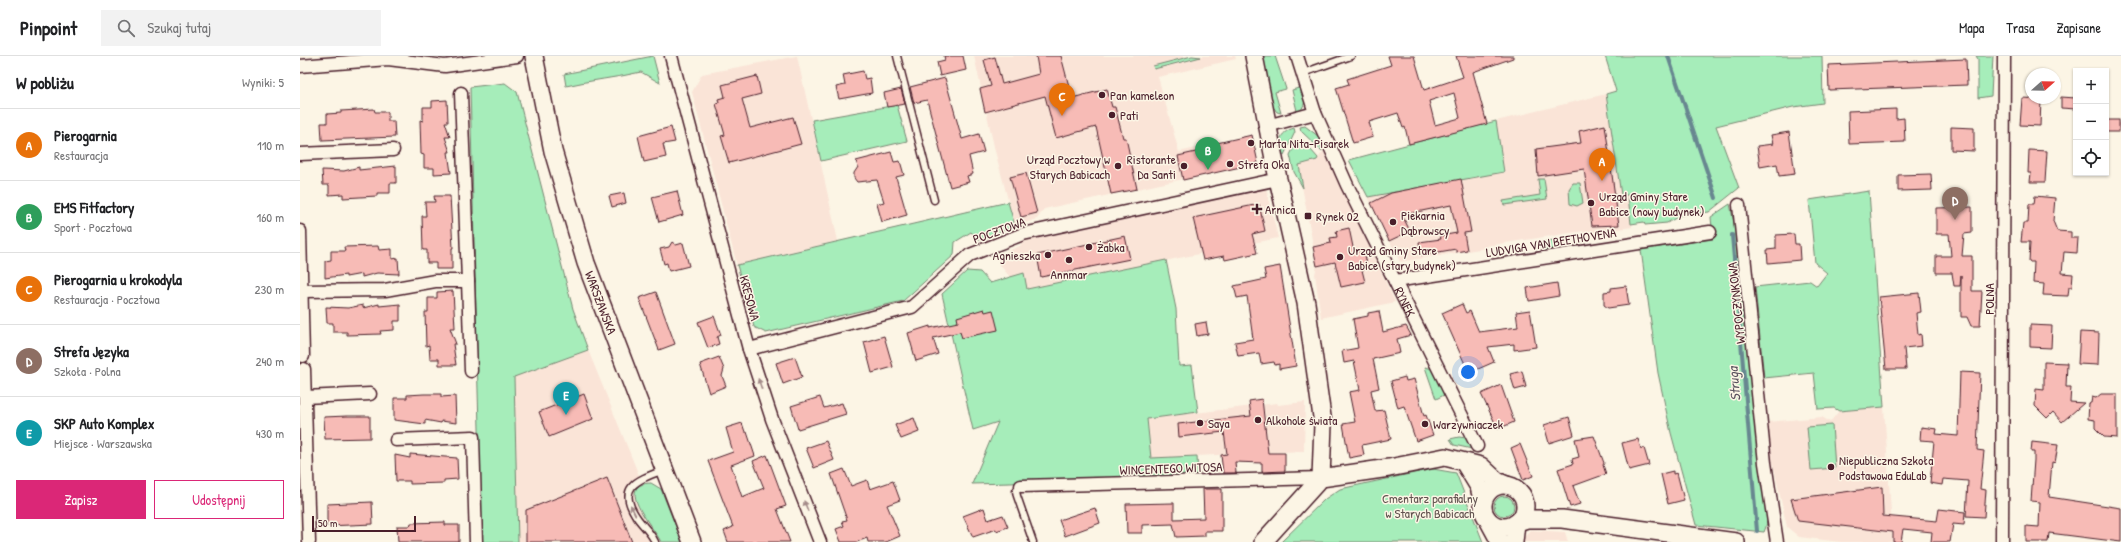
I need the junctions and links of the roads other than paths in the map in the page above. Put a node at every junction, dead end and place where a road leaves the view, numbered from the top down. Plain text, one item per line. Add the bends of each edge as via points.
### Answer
1 (517, 56) edge
2 (534, 56) edge
3 (670, 56) edge
4 (897, 56) edge
5 (1254, 56) edge
6 (1297, 56) edge
7 (1351, 56) edge
8 (2004, 56) edge
9 (300, 66) edge
10 (1303, 73) junction
11 (461, 93) dead end
12 (1315, 113) junction
13 (1268, 126) junction
14 (393, 150) dead end
15 (300, 154) edge
16 (1278, 179) junction
17 (934, 200) dead end
18 (1739, 205) dead end
19 (300, 231) edge
20 (1710, 232) dead end
21 (468, 281) junction
22 (1395, 281) junction
23 (302, 291) junction
24 (749, 349) junction
25 (303, 356) dead end
26 (304, 369) dead end
27 (471, 371) dead end
28 (370, 394) dead end
29 (305, 397) junction
30 (396, 440) dead end
31 (1477, 446) dead end
32 (1465, 464) junction
33 (664, 470) junction
34 (1321, 478) junction
35 (1506, 485) junction
36 (1022, 486) joint
37 (1523, 498) junction
38 (1484, 510) junction
39 (1562, 519) junction
40 (1517, 522) junction
41 (309, 542) edge
42 (476, 542) edge
43 (655, 542) edge
44 (692, 542) edge
45 (820, 542) edge
46 (1033, 542) edge
47 (1263, 542) edge
48 (1500, 542) edge
49 (1514, 542) edge
50 (1736, 542) edge
51 (1777, 542) edge
52 (2002, 542) edge

1 - 9 street via 445,66 388,59
2 - 33 main road, WARSZAWSKA via 553,151 586,263
3 - 24 street, KRESOWA
4 - 17 lane
5 - 13 main road
6 - 10 street, RYNEK
7 - 10 lane
8 - 52 street, POLNA
10 - 12 street, RYNEK
11 - 21 street
12 - 13 street
12 - 22 street, RYNEK via 1347,185
13 - 16 main road
14 - 15 street
16 - 24 street, POCZTOWA via 1023,234 970,255 912,307
16 - 34 main road via 1306,303 1319,389 1323,424
18 - 51 street, WYPOCZYNKOWA via 1765,463
19 - 23 street
20 - 22 street, LUDVIGA VAN BEETHOVENA
21 - 23 street via 434,281 385,290
21 - 27 street
22 - 31 street, RYNEK
23 - 25 street
45 -> 24 street, KRESOWA via 772,419
26 - 29 street
28 - 29 street
29 - 41 street
30 - 42 street via 473,437
32 - 34 main road via 1445,457
32 - 35 main road via 1481,466 1497,481
32 - 38 main road via 1479,487
43 -> 33 lane via 633,511 628,496 637,481
33 - 44 main road, WARSZAWSKA
34 - 36 street, WINCENTEGO WITOSA
34 - 47 main road
35 - 37 main road via 1516,489
35 - 38 main road via 1492,488 1486,494
36 - 46 lane via 1016,491
37 - 39 main road via 1531,505
37 - 40 main road via 1524,512
38 - 40 main road via 1499,526
38 - 48 main road
39 - 40 main road via 1528,519
39 - 50 main road
40 - 49 main road

